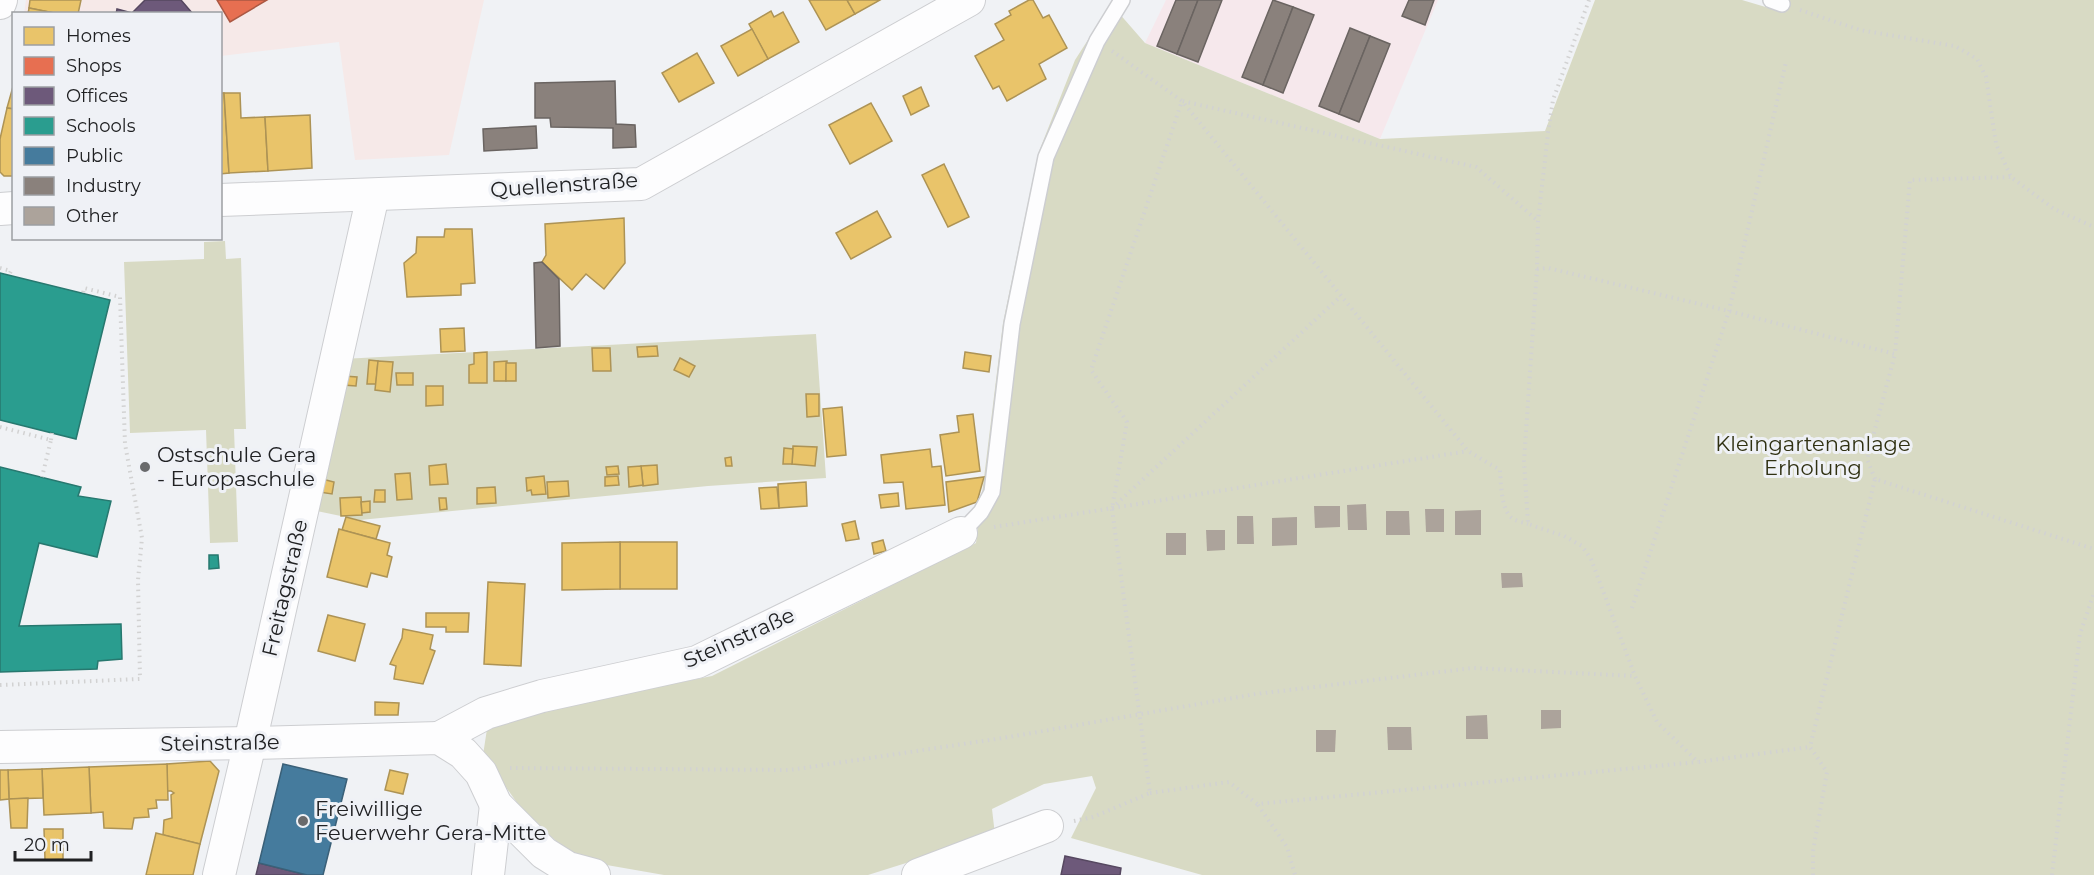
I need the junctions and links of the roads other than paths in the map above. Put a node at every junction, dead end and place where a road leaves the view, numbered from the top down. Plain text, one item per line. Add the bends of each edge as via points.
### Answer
1 (969, 0) edge
2 (1122, 0) edge
3 (373, 195) junction
4 (222, 200) edge
5 (961, 533) joint
6 (439, 738) junction
7 (250, 743) junction
8 (0, 747) edge
9 (496, 805) junction
10 (1047, 826) road end
11 (219, 875) edge
12 (488, 875) edge
13 (594, 875) edge
14 (918, 875) edge

1 - 3 street, Quellenstraße via 640,184
2 - 5 lane via 1097,40 1046,157 1012,324 992,492 981,512
3 - 4 street, Quellenstraße
3 - 7 street, Freitagstraße
5 - 6 street, Steinstraße via 697,662 486,712
6 - 7 street, Steinstraße
6 - 9 street via 463,753 481,773
7 - 8 street, Steinstraße
7 - 11 street, Freitagstraße
9 - 12 street
9 - 13 street via 544,853 568,868
10 - 14 street

